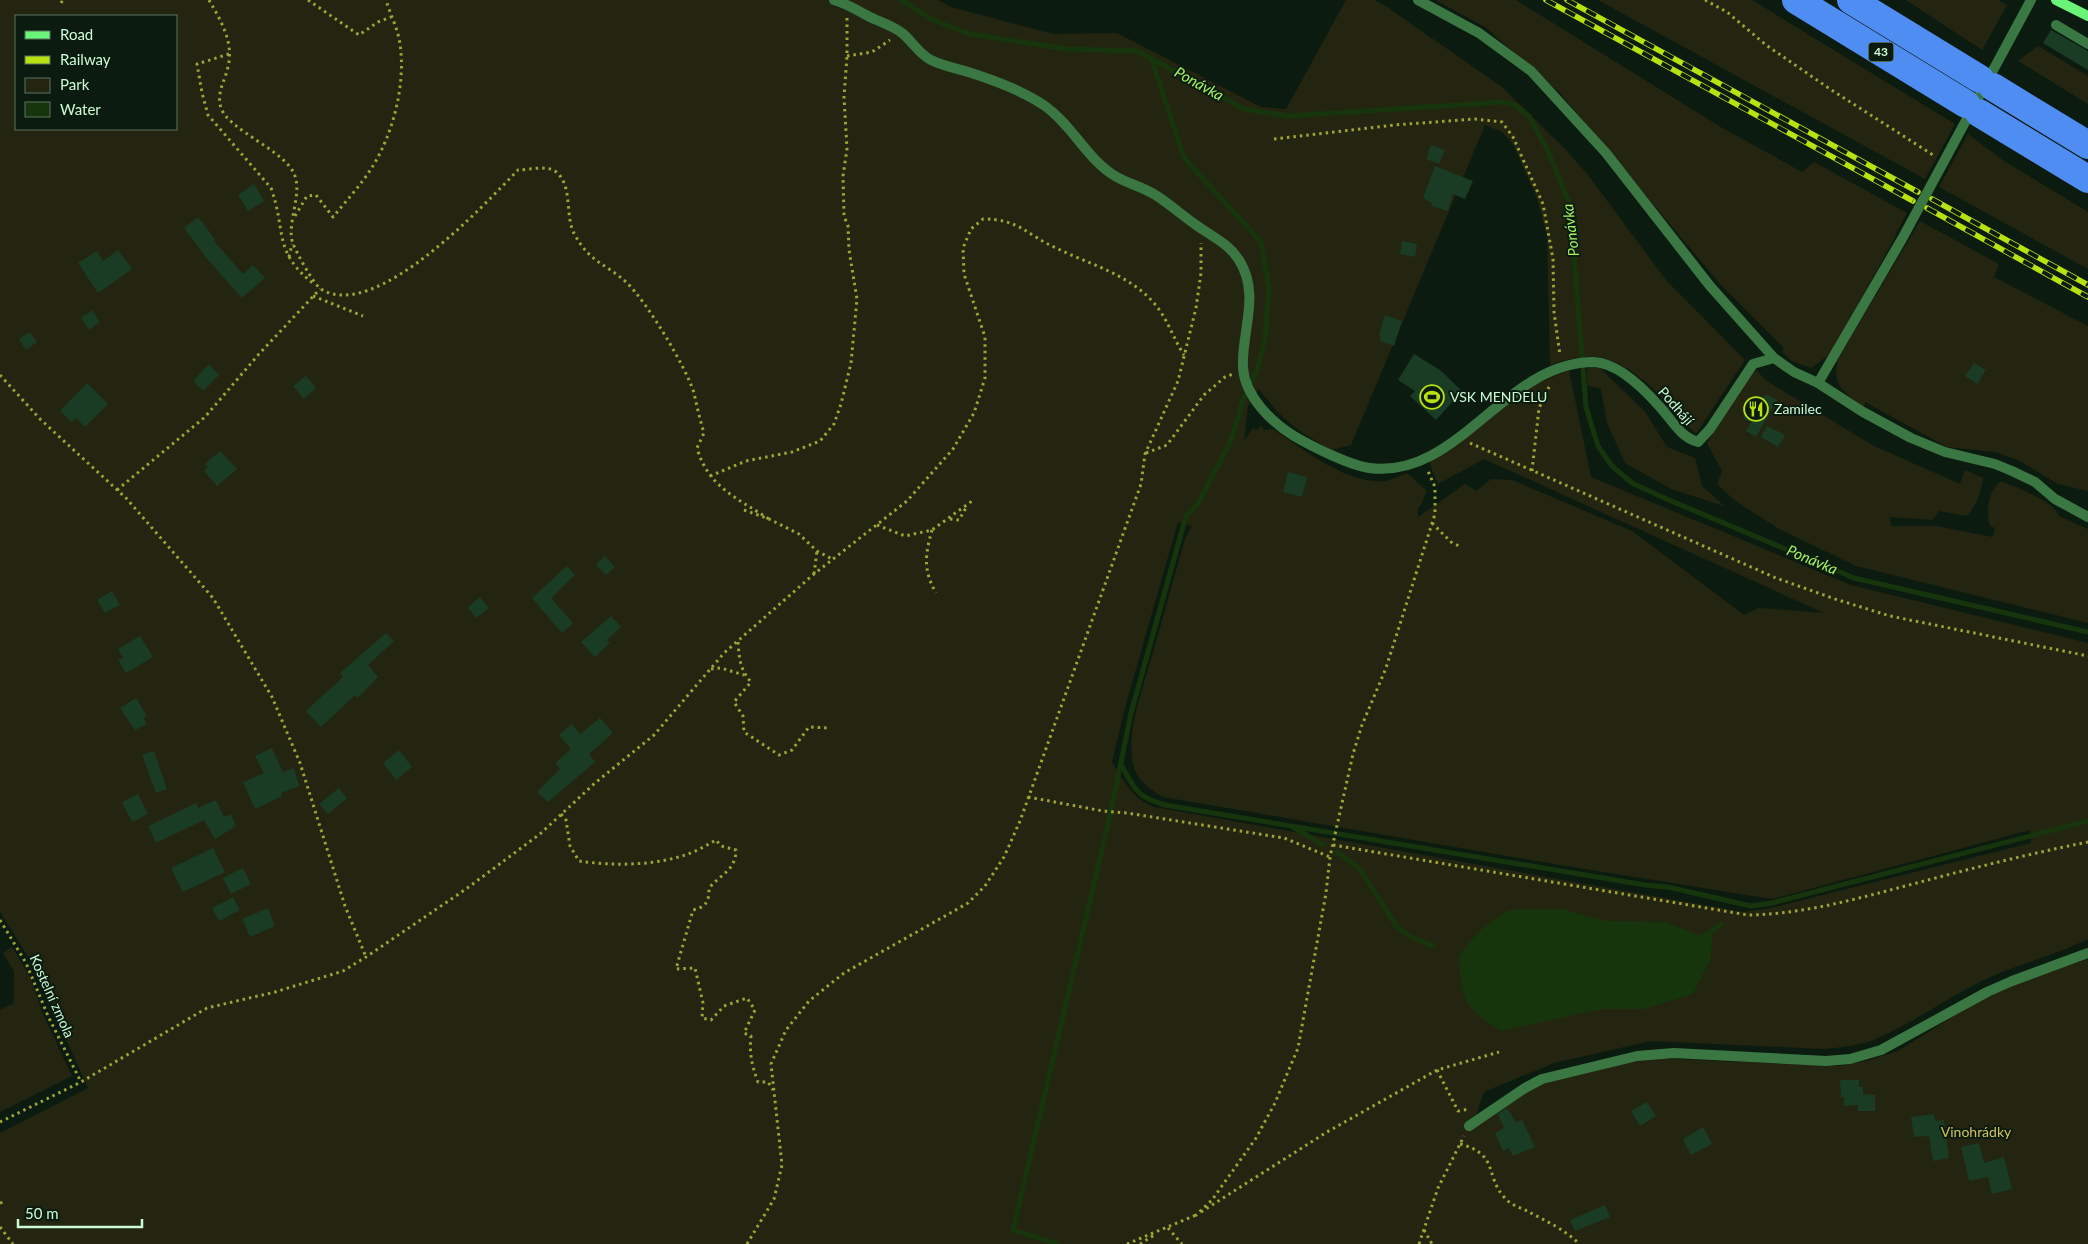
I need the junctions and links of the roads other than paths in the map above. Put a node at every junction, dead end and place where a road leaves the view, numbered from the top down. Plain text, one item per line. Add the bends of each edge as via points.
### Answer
1 (834, 0) edge
2 (1418, 0) edge
3 (1796, 0) edge
4 (1851, 0) edge
5 (2031, 0) edge
6 (2056, 0) edge
7 (847, 2) edge
8 (2088, 16) edge
9 (2056, 26) dead end
10 (2088, 44) edge
11 (2088, 145) edge
12 (2088, 179) edge
13 (1774, 358) junction
14 (1818, 383) junction
15 (2088, 517) edge
16 (2088, 953) edge
17 (1469, 1126) road end

1 - 7 lane
2 - 13 lane via 1480,33 1531,71 1606,153 1710,286
3 - 12 highway, 43
4 - 11 highway, 43
5 - 14 lane via 1902,239
6 - 8 street
7 - 13 lane, Podhájí via 902,33 930,60 990,79 1044,105 1114,175 1156,195 1228,246 1240,261 1250,302 1244,373 1252,394 1269,417 1327,453 1367,468 1394,468 1423,459 1471,428 1520,387 1563,366 1598,362 1636,382 1684,437 1698,442 1753,364
9 - 10 lane
13 - 14 lane
14 - 15 lane via 1862,412 1911,438 1945,452 1995,464 2035,482 2055,499
16 - 17 lane via 2012,981 1881,1050 1850,1059 1826,1062 1674,1053 1644,1055 1542,1079

